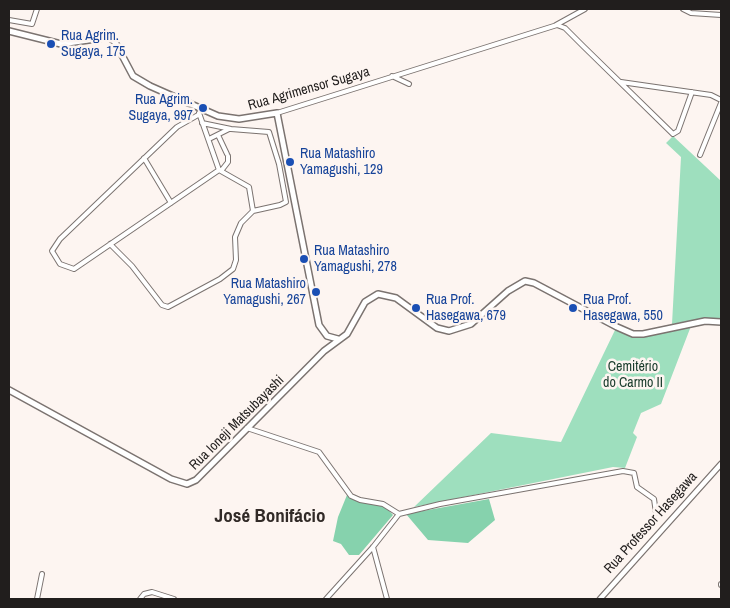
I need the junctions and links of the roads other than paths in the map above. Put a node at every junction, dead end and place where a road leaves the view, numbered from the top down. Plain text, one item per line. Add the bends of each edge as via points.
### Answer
1 (37, 9) edge
2 (585, 9) edge
3 (683, 9) edge
4 (721, 15) edge
5 (9, 20) edge
6 (556, 26) junction
7 (9, 31) edge
8 (392, 76) junction
9 (620, 81) junction
10 (409, 84) dead end
11 (692, 92) junction
12 (721, 102) edge
13 (200, 112) junction
14 (277, 112) junction
15 (202, 123) junction
16 (231, 129) junction
17 (218, 135) junction
18 (209, 139) junction
19 (700, 155) dead end
20 (144, 158) junction
21 (220, 170) junction
22 (171, 203) junction
23 (253, 211) junction
24 (110, 244) junction
25 (721, 322) edge
26 (338, 339) junction
27 (9, 390) edge
28 (247, 428) junction
29 (721, 464) edge
30 (656, 513) dead end
31 (399, 514) junction
32 (373, 547) junction
33 (42, 574) dead end
34 (38, 599) edge
35 (140, 599) edge
36 (174, 599) edge
37 (326, 599) edge
38 (387, 599) edge
39 (600, 599) edge

1 - 5 street via 32,24
2 - 6 street, Rua Agrimensor Sugaya
3 - 4 street via 691,13
6 - 8 street, Rua Agrimensor Sugaya
6 - 9 street via 564,28
7 - 13 main road, Rua Agrimensor Sugaya via 61,44 112,38 137,79
8 - 10 street
8 - 14 street, Rua Agrimensor Sugaya
9 - 11 street
9 - 11 street via 674,134
11 - 12 street via 711,95
12 - 19 street
13 - 14 main road, Rua Agrimensor Sugaya via 239,119
13 - 15 street
13 - 20 street
14 - 26 main road via 318,324 327,336
15 - 16 street
15 - 18 street
16 - 17 street
16 - 23 street via 267,131 273,139 286,202
17 - 18 street
17 - 21 street via 228,155 228,162
18 - 21 street
20 - 22 street
20 - 24 street via 60,239 52,251 60,264 74,269
21 - 22 street
21 - 23 street via 249,187
22 - 24 street
23 - 24 street via 237,230 233,269 168,307 162,305
25 - 26 main road via 705,321 633,334 525,281 508,291 472,324 449,331 437,328 396,298 378,294 364,302 350,330
26 - 28 main road, Rua Ioneji Matsubayashi
27 - 28 main road, Rua Ioneji Matsubayashi via 182,484 196,480
28 - 31 street via 319,452 351,496 383,504
29 - 39 street, Rua Professor Hasegawa
30 - 31 street via 656,502 638,487 634,473 624,471
31 - 32 street
32 - 37 street
32 - 38 street
33 - 34 street
35 - 36 street via 152,592

